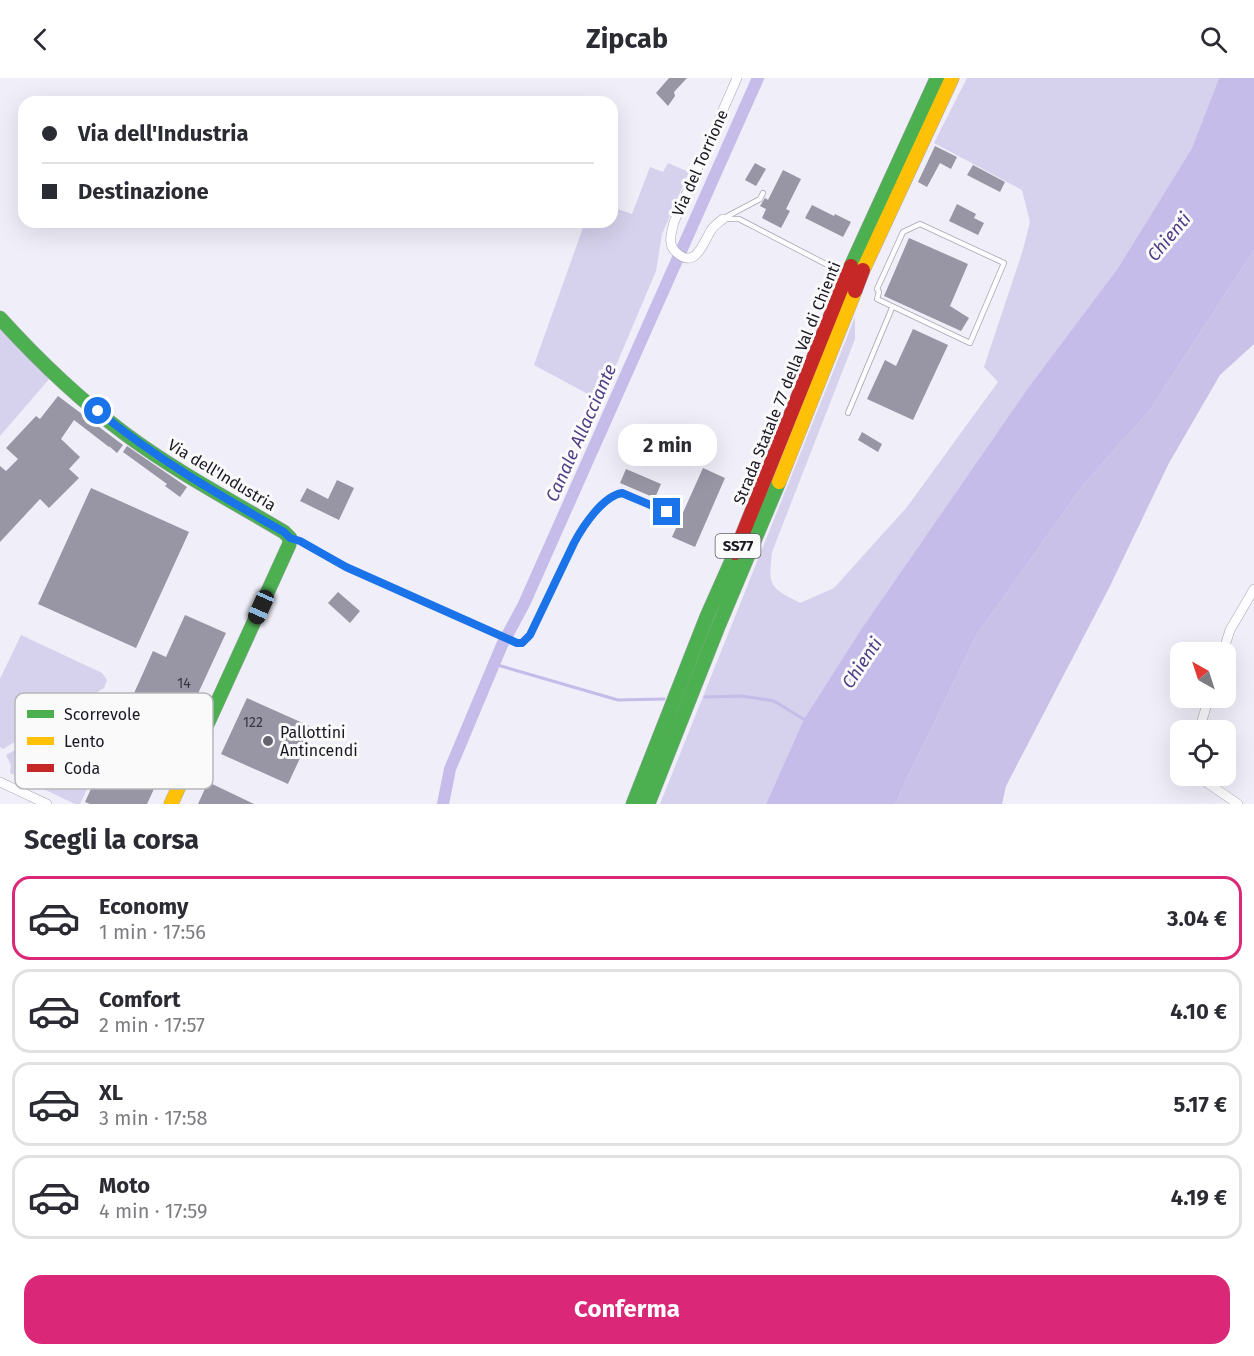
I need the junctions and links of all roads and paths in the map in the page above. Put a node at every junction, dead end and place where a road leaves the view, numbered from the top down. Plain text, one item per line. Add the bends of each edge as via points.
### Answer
1 (737, 78) edge
2 (938, 78) edge
3 (952, 78) edge
4 (763, 193) dead end
5 (723, 219) junction
6 (861, 282) junction
7 (892, 308) junction
8 (0, 318) edge
9 (848, 413) dead end
10 (667, 512) dead end
11 (290, 538) junction
12 (1254, 590) edge
13 (1226, 642) edge
14 (213, 712) edge
15 (0, 782) edge
16 (1212, 786) edge
17 (178, 789) edge
18 (47, 804) edge
19 (171, 804) edge
20 (633, 804) edge
21 (648, 804) edge
22 (1238, 804) edge

1 - 5 street, Via del Torrione via 674,222 671,246 688,258 699,253 710,231
2 - 6 main road, Strada Statale 77 della Val di Chienti / SS77
3 - 6 main road, Strada Statale 77 della Val di Chienti / SS77
4 - 5 lane via 760,199
5 - 6 lane via 739,219
6 - 7 lane via 879,292 877,299
6 - 7 lane via 903,232 920,224 1004,263 970,343
6 - 20 main road, Strada Statale 77 della Val di Chienti / SS77 via 707,616
6 - 21 main road, Strada Statale 77 della Val di Chienti / SS77
7 - 9 lane
8 - 11 main road, Via dell'Industria via 33,354 124,432
10 - 11 lane via 622,493 603,502 580,530 530,635 522,643 346,567
11 - 14 main road
12 - 13 street
15 - 18 street
16 - 22 street
17 - 19 main road

